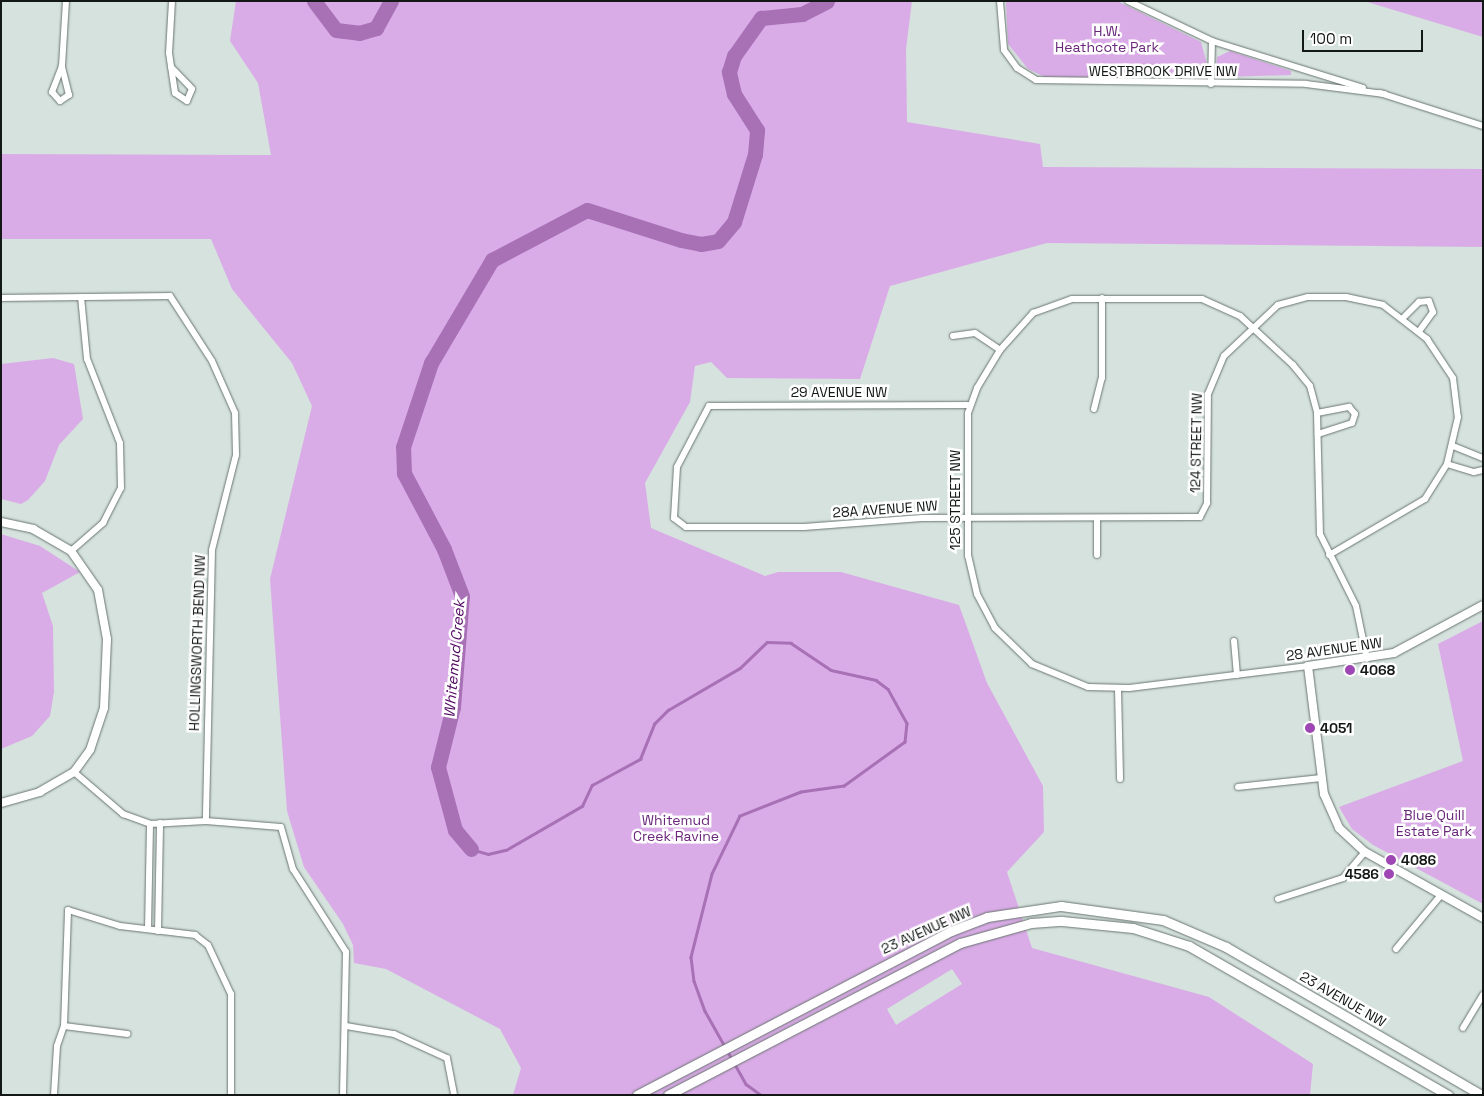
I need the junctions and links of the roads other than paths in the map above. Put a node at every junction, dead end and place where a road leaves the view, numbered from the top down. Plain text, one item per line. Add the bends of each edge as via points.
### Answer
1 (66, 1) edge
2 (172, 1) edge
3 (1000, 1) edge
4 (1128, 1) edge
5 (1212, 41) junction
6 (62, 66) junction
7 (171, 67) junction
8 (1211, 84) junction
9 (1384, 94) junction
10 (1483, 126) edge
11 (81, 297) junction
12 (1, 298) edge
13 (1102, 298) junction
14 (1403, 318) junction
15 (1252, 326) junction
16 (1419, 331) junction
17 (953, 336) dead end
18 (1000, 350) junction
19 (970, 405) junction
20 (1094, 409) dead end
21 (1317, 413) junction
22 (1318, 434) junction
23 (1452, 446) junction
24 (1483, 458) edge
25 (1446, 464) junction
26 (1483, 470) edge
27 (1204, 514) joint
28 (967, 518) junction
29 (1097, 518) junction
30 (1, 522) edge
31 (676, 522) joint
32 (71, 551) junction
33 (1097, 555) dead end
34 (1329, 555) junction
35 (1483, 605) edge
36 (1234, 640) dead end
37 (1367, 660) junction
38 (1308, 666) junction
39 (1238, 675) junction
40 (1058, 678) joint
41 (1118, 689) junction
42 (74, 772) junction
43 (1321, 778) junction
44 (1120, 779) dead end
45 (1238, 787) dead end
46 (1, 803) edge
47 (206, 821) junction
48 (160, 823) junction
49 (150, 824) junction
50 (1365, 852) junction
51 (1441, 895) junction
52 (1278, 899) dead end
53 (1483, 918) edge
54 (148, 930) junction
55 (158, 931) junction
56 (1396, 949) dead end
57 (1483, 995) edge
58 (64, 1026) junction
59 (346, 1026) junction
60 (1463, 1028) dead end
61 (128, 1034) dead end
62 (454, 1092) dead end
63 (54, 1095) edge
64 (231, 1095) edge
65 (343, 1095) edge
66 (637, 1095) edge
67 (668, 1095) edge
68 (1448, 1095) edge
69 (1481, 1095) edge

1 - 6 street
2 - 7 street
3 - 8 street, WESTBROOK DRIVE NW via 1004,50 1017,68 1036,80
4 - 5 street, WESTBROOK DRIVE NW
5 - 8 street
5 - 9 street, WESTBROOK DRIVE NW
6 - 6 street via 52,92 60,101 69,95
7 - 7 street via 192,89 187,101 174,93
8 - 9 street, WESTBROOK DRIVE NW via 1306,84
9 - 10 street, WESTBROOK DRIVE NW
11 - 12 street, HOLLINGSWORTH BEND NW
11 - 32 street via 87,359 120,443 121,488 103,523
11 - 47 street, HOLLINGSWORTH BEND NW via 170,296 212,361 235,413 236,455 212,550
13 - 15 street, 125 STREET NW via 1202,299 1231,310
13 - 18 street, 125 STREET NW via 1065,300 1040,309 1020,324
13 - 20 street via 1102,378
14 - 15 street, 124 STREET NW via 1364,299 1308,297 1278,305
14 - 16 street, 124 STREET NW
14 - 16 street via 1419,302 1430,301 1434,312
15 - 21 street, 125 STREET NW via 1305,379
15 - 27 street, 124 STREET NW via 1224,356 1210,387
16 - 23 street, 124 STREET NW via 1438,352 1452,378 1458,417
17 - 18 street via 975,333
18 - 19 street, 125 STREET NW
19 - 28 street, 125 STREET NW
19 - 31 street, 29 AVENUE NW via 709,406 675,475
21 - 22 street, 125 STREET NW
21 - 22 street via 1349,407 1355,414 1352,423
22 - 34 street, 125 STREET NW via 1319,528
23 - 24 street
23 - 25 street, 124 STREET NW
25 - 26 street via 1474,472
25 - 34 street, 124 STREET NW via 1418,505
27 - 29 street, 28A AVENUE NW via 1189,518
28 - 29 street, 28A AVENUE NW
28 - 31 street, 28A AVENUE NW via 804,527 686,527
28 - 40 street, 125 STREET NW via 973,582 988,618 1012,647
29 - 33 street
30 - 32 street via 33,529
32 - 42 street via 98,590 107,640 101,727
34 - 37 street, 125 STREET NW via 1359,614
35 - 37 street, 28 AVENUE NW via 1417,643
36 - 39 street
37 - 38 street, 28 AVENUE NW
38 - 39 street, 28 AVENUE NW
38 - 43 street
39 - 41 street, 28 AVENUE NW
40 - 41 street, 28 AVENUE NW via 1088,687
41 - 44 street
42 - 46 street via 40,792
42 - 49 street via 123,814
43 - 45 street
43 - 50 street via 1332,818
47 - 48 street
47 - 59 street via 281,827 294,869 346,952
48 - 49 street
48 - 55 street
49 - 54 street
50 - 51 street
50 - 52 street via 1343,878
51 - 53 street
51 - 56 street
54 - 55 street
54 - 58 street via 68,910
55 - 64 street via 195,935 208,945 231,994
57 - 60 street
58 - 61 street
58 - 63 street via 57,1046
59 - 62 street via 394,1034 447,1058
59 - 65 street
66 - 69 main road, 23 AVENUE NW via 951,931 1027,909 1086,906 1163,920 1226,946
67 - 68 main road, 23 AVENUE NW via 960,943 1031,923 1085,921 1133,928 1189,946

